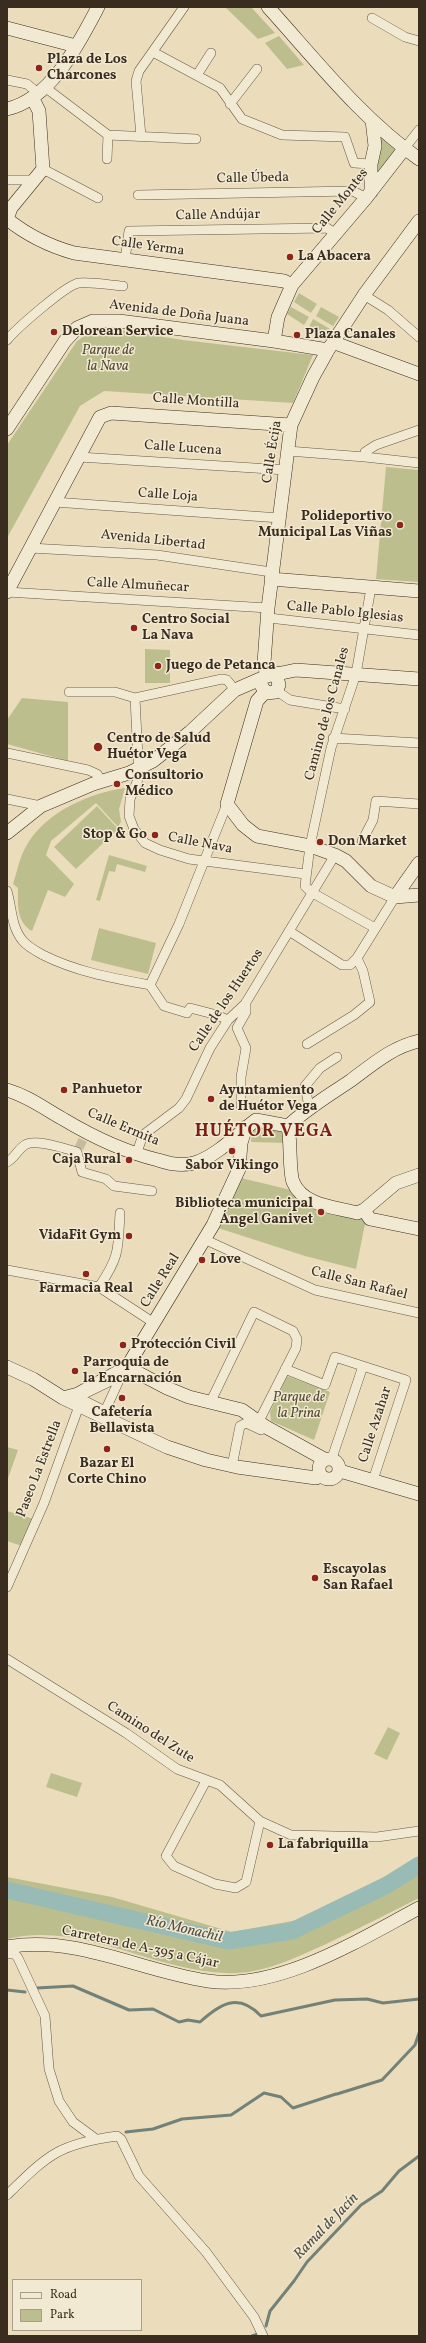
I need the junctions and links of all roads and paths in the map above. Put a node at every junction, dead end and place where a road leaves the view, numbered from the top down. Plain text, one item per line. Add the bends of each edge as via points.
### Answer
1 (98, 7) edge
2 (184, 7) edge
3 (268, 7) edge
4 (372, 18) dead end
5 (7, 28) edge
6 (419, 41) edge
7 (76, 46) junction
8 (153, 52) junction
9 (211, 53) dead end
10 (257, 70) dead end
11 (197, 75) junction
12 (7, 80) edge
13 (39, 93) junction
14 (230, 104) junction
15 (7, 109) edge
16 (372, 120) junction
17 (419, 130) edge
18 (108, 134) junction
19 (141, 136) junction
20 (196, 139) dead end
21 (404, 149) junction
22 (107, 159) dead end
23 (419, 159) edge
24 (371, 164) junction
25 (43, 169) junction
26 (7, 180) edge
27 (34, 180) junction
28 (138, 195) dead end
29 (368, 195) junction
30 (98, 198) dead end
31 (7, 219) edge
32 (419, 221) edge
33 (336, 234) junction
34 (125, 260) junction
35 (292, 285) junction
36 (123, 286) dead end
37 (364, 295) junction
38 (419, 337) edge
39 (7, 340) edge
40 (274, 341) junction
41 (332, 347) junction
42 (419, 374) edge
43 (291, 425) junction
44 (7, 429) edge
45 (419, 430) edge
46 (288, 451) junction
47 (79, 457) junction
48 (365, 457) junction
49 (419, 463) edge
50 (286, 470) junction
51 (54, 502) junction
52 (280, 518) junction
53 (30, 548) junction
54 (271, 575) junction
55 (370, 588) junction
56 (419, 591) edge
57 (7, 592) edge
58 (268, 613) junction
59 (364, 630) junction
60 (419, 635) edge
61 (356, 674) junction
62 (267, 676) junction
63 (419, 679) edge
64 (235, 690) junction
65 (69, 692) dead end
66 (271, 692) junction
67 (135, 698) junction
68 (345, 709) junction
69 (333, 738) junction
70 (419, 744) edge
71 (7, 753) edge
72 (138, 770) junction
73 (101, 781) junction
74 (7, 799) edge
75 (227, 804) junction
76 (419, 804) edge
77 (41, 806) junction
78 (7, 833) edge
79 (362, 841) dead end
80 (310, 846) junction
81 (335, 855) junction
82 (205, 861) junction
83 (419, 862) edge
84 (305, 874) junction
85 (7, 891) edge
86 (311, 892) junction
87 (419, 895) edge
88 (395, 897) junction
89 (375, 928) junction
90 (289, 931) junction
91 (357, 958) junction
92 (150, 985) junction
93 (246, 1002) junction
94 (228, 1020) junction
95 (308, 1044) dead end
96 (417, 1044) edge
97 (336, 1057) dead end
98 (7, 1090) edge
99 (240, 1106) dead end
100 (309, 1107) junction
101 (288, 1126) junction
102 (237, 1141) junction
103 (136, 1155) junction
104 (7, 1162) edge
105 (419, 1175) edge
106 (152, 1191) dead end
107 (364, 1210) junction
108 (120, 1213) dead end
109 (419, 1229) edge
110 (206, 1240) junction
111 (7, 1270) edge
112 (99, 1287) junction
113 (419, 1312) edge
114 (154, 1323) junction
115 (363, 1366) junction
116 (7, 1367) edge
117 (127, 1367) junction
118 (285, 1369) junction
119 (63, 1398) junction
120 (80, 1401) junction
121 (211, 1401) junction
122 (262, 1424) junction
123 (328, 1459) junction
124 (232, 1466) junction
125 (340, 1471) junction
126 (321, 1476) junction
127 (373, 1480) junction
128 (419, 1494) edge
129 (7, 1587) edge
130 (7, 1659) edge
131 (206, 1781) junction
132 (260, 1822) junction
133 (419, 1831) edge
134 (419, 1908) edge
135 (7, 1947) edge
136 (7, 1954) edge
137 (96, 2139) junction
138 (7, 2195) edge
139 (263, 2336) edge

1 - 7 street
2 - 8 street
3 - 16 street
4 - 6 street via 406,37
5 - 7 street
7 - 13 street
8 - 11 street
8 - 19 street via 139,71 136,81
9 - 11 street
10 - 14 street
11 - 14 street via 220,88
12 - 13 street via 27,84
13 - 15 street
13 - 18 street
13 - 25 street
14 - 24 street via 242,119 282,135 345,137 354,163
16 - 21 street
16 - 24 street via 375,146
17 - 21 street, Calle Montes
18 - 19 street
18 - 22 street
19 - 20 street
21 - 23 street
21 - 29 street, Calle Montes
24 - 29 street
25 - 27 street
25 - 30 street
26 - 27 street
27 - 31 street via 11,208
28 - 29 street, Calle Úbeda via 354,191
29 - 33 street, Calle Montes
31 - 34 street, Calle Yerma via 21,230 64,250
32 - 37 street, Calle Écija
33 - 34 street, Calle Andújar via 327,228 128,231
33 - 35 street, Calle Montes
34 - 35 street, Calle Yerma via 284,281
35 - 40 street, Calle Montes via 278,317
36 - 39 street via 78,283 45,306
37 - 38 street via 388,310
37 - 41 street, Calle Écija
40 - 41 street, Avenida de Doña Juana
40 - 44 street, Avenida de Doña Juana via 119,321 93,321 76,328 65,341
41 - 42 street, Avenida de Doña Juana
41 - 43 street, Calle Écija via 313,377
43 - 46 street, Calle Écija
43 - 47 street, Calle Montilla via 111,413 100,417
45 - 48 street via 376,445 366,452
46 - 48 street
46 - 50 street, Calle Écija
47 - 50 street, Calle Lucena
47 - 51 street
48 - 49 street
50 - 52 street, Calle Écija
51 - 52 street, Calle Loja
51 - 53 street
52 - 54 street, Calle Écija
53 - 54 street, Avenida Libertad via 157,554
53 - 57 street
54 - 55 street, Avenida Libertad
54 - 58 street, Calle Écija
55 - 56 street, Avenida Libertad
55 - 59 street, Camino de los Canales
57 - 58 street, Calle Almuñecar
58 - 59 street, Calle Pablo Iglesias
58 - 62 street, Calle Écija via 264,663
59 - 60 street, Calle Pablo Iglesias
59 - 61 street, Camino de los Canales
61 - 62 street via 296,670
61 - 63 street
61 - 68 street, Camino de los Canales
62 - 64 street
62 - 66 street
62 - 66 street via 279,685
64 - 67 street via 227,680 222,679
64 - 72 street via 190,732
65 - 67 street via 115,692
66 - 68 street via 290,700
66 - 75 street via 257,701
67 - 72 street, Calle Nava
68 - 69 street, Camino de los Canales
69 - 70 street
69 - 80 street, Camino de los Canales
71 - 73 street via 88,770 97,774
72 - 73 street
72 - 82 street, Calle Nava via 139,777 130,799 129,816 134,829 145,842 160,850
73 - 77 street
74 - 77 street
75 - 80 street via 243,825 257,836
75 - 82 street
76 - 79 street via 376,801 373,820
77 - 78 street
80 - 81 street
80 - 84 street, Camino de los Canales
81 - 86 street, Calle de los Huertos
81 - 88 street via 346,861 371,886
82 - 84 street, Calle Nava
82 - 92 street
83 - 88 street
84 - 86 street, Camino de los Canales via 305,886
85 - 92 street via 17,930 23,941 32,948 67,967
86 - 89 street
86 - 90 street, Calle de los Huertos
87 - 88 street
88 - 89 street
89 - 91 street
90 - 91 street via 342,965 350,965
90 - 93 street, Calle de los Huertos
91 - 95 street via 363,971 370,1002 354,1016
92 - 94 street via 164,1006 188,1013 190,1008
93 - 94 street, Calle de los Huertos
93 - 99 street via 246,1012 237,1028 246,1048
94 - 103 street, Calle de los Huertos via 203,1060 186,1099 143,1135
96 - 100 street via 395,1049
97 - 100 street via 320,1068 305,1086
98 - 103 street, Calle Ermita via 19,1093 85,1134
100 - 101 street
101 - 102 street, Calle Real via 256,1120 246,1127
101 - 107 street via 293,1181 302,1195 313,1202 357,1213
102 - 103 street, Calle Ermita via 194,1163 169,1164
102 - 110 street, Calle Real via 239,1169
104 - 106 street via 25,1145 31,1143 78,1150 82,1172 106,1179 121,1188
105 - 107 street via 387,1188
107 - 109 street via 370,1219
108 - 112 street via 118,1252 113,1266
110 - 113 street, Calle San Rafael via 314,1290
110 - 114 street, Calle Real
111 - 112 street
112 - 114 street
114 - 117 street, Calle Real
115 - 118 street via 335,1357 325,1385
115 - 123 street
115 - 127 street, Calle Azahar via 406,1380
116 - 119 street via 33,1379
117 - 119 street, Calle Real via 78,1394
117 - 121 street via 189,1397
118 - 121 street via 296,1348 297,1338 293,1331 254,1312
118 - 122 street
119 - 120 street
120 - 120 street via 93,1390 121,1376 105,1411
120 - 124 street via 167,1447
120 - 129 street, Paseo La Estrella via 44,1502
121 - 122 street via 242,1410
122 - 123 street
122 - 124 street via 261,1430 246,1423 240,1426
123 - 125 street via 337,1461
123 - 126 street via 320,1464
124 - 126 street via 316,1478
125 - 126 street via 334,1478
125 - 127 street
127 - 128 street
130 - 131 street, Camino del Zute via 126,1733 177,1769
131 - 132 street, Camino del Zute via 220,1785
131 - 132 street via 166,1856 174,1866 215,1884 236,1888 246,1882
132 - 133 street, Camino del Zute via 291,1836 377,1838
134 - 135 street, Carretera de A-395 a Cájar via 347,1946 286,1973 248,1982 209,1981 79,1948 30,1944
136 - 137 street via 15,1954 18,1958 45,2016 49,2069 57,2095 73,2122
137 - 138 street via 65,2147 54,2153
137 - 139 street via 117,2136 124,2144 139,2176 202,2247 254,2317

